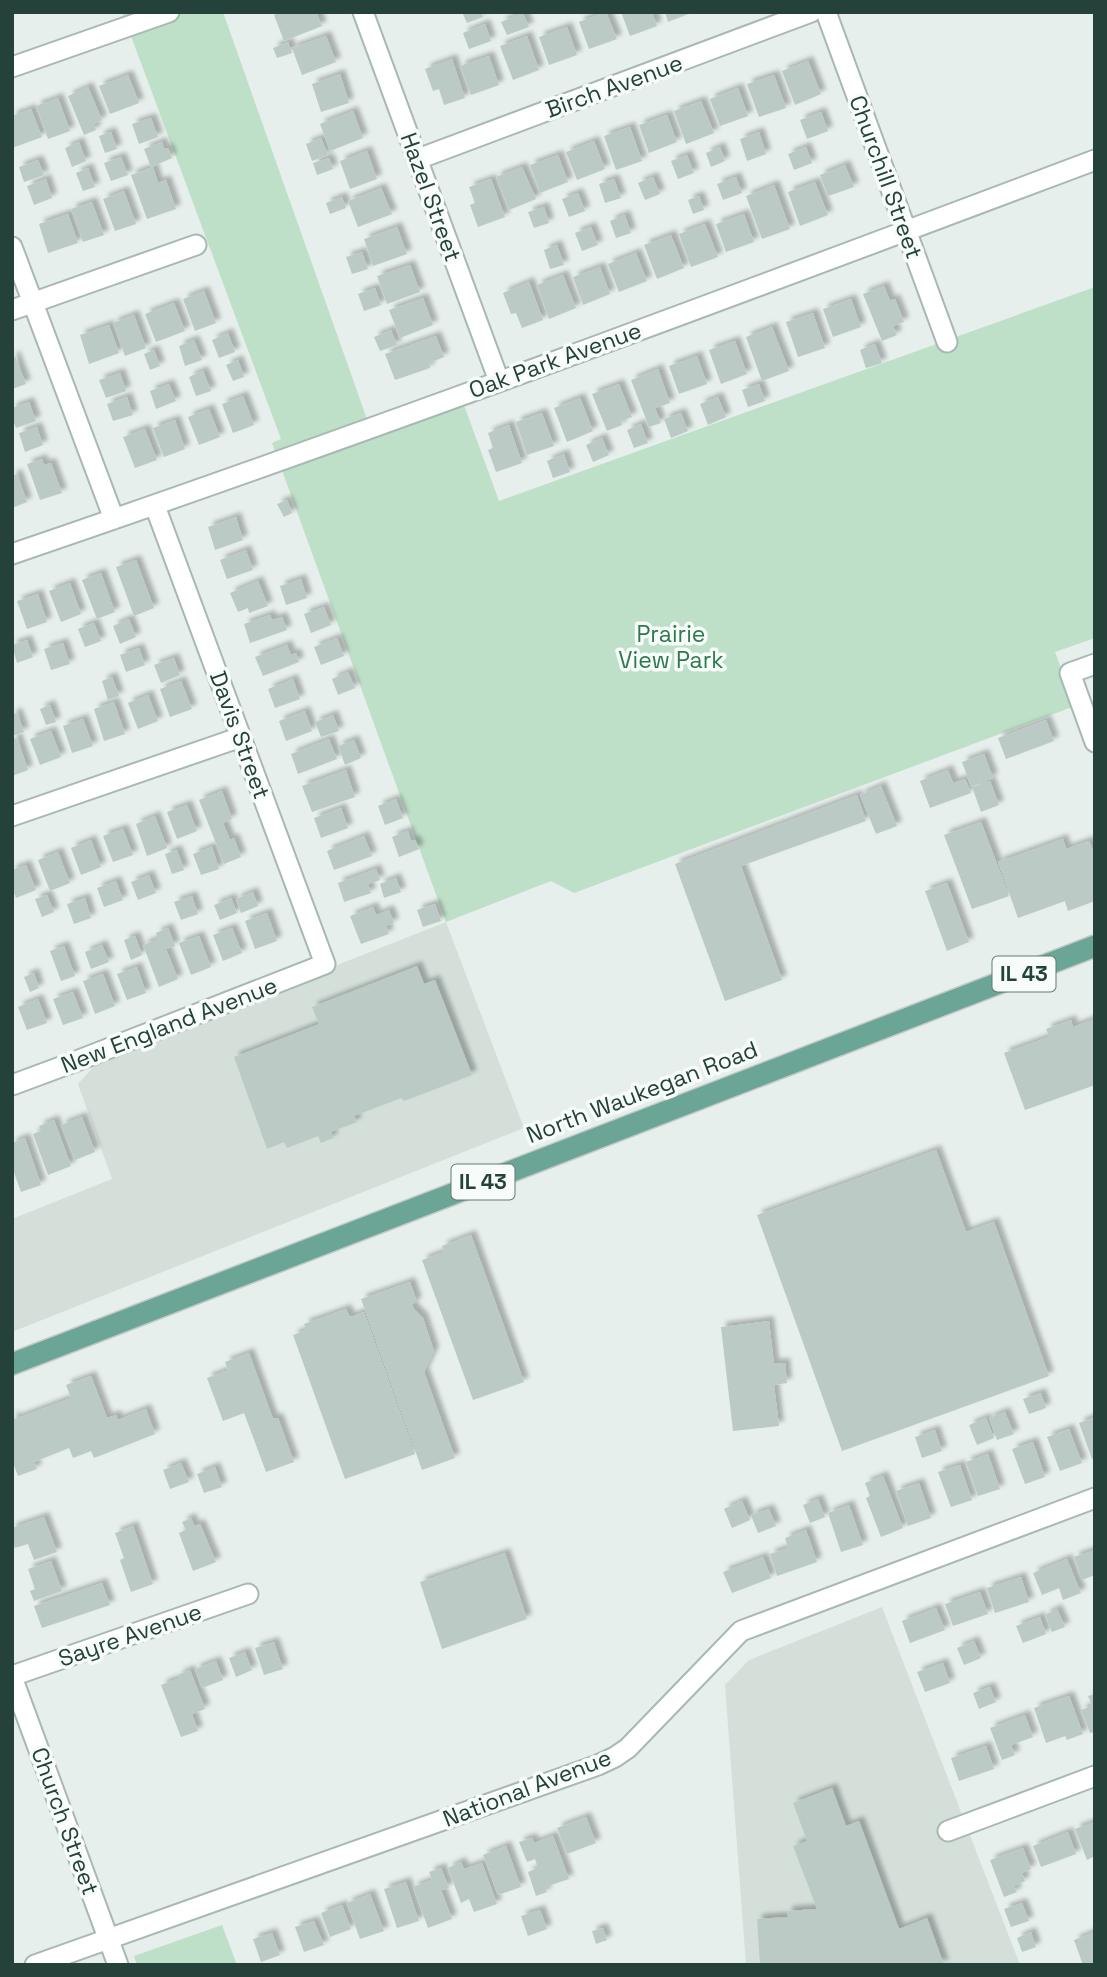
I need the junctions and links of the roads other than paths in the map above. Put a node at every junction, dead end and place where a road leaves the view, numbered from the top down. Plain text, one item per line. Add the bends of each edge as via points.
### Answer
1 (169, 12) edge
2 (363, 12) edge
3 (811, 12) edge
4 (825, 12) edge
5 (12, 67) edge
6 (418, 159) junction
7 (1095, 160) edge
8 (906, 231) junction
9 (196, 244) dead end
10 (12, 247) edge
11 (33, 303) junction
12 (12, 310) edge
13 (947, 342) dead end
14 (499, 381) junction
15 (155, 506) junction
16 (114, 519) junction
17 (12, 554) edge
18 (1095, 664) edge
19 (241, 737) junction
20 (1095, 741) edge
21 (12, 816) edge
22 (1095, 946) edge
23 (325, 964) joint
24 (12, 1085) edge
25 (12, 1364) edge
26 (1095, 1498) edge
27 (248, 1594) dead end
28 (12, 1676) edge
29 (1095, 1776) edge
30 (948, 1832) dead end
31 (108, 1938) junction
32 (35, 1965) edge
33 (118, 1965) edge

1 - 5 street
2 - 6 street, Hazel Street
3 - 6 street, Birch Avenue
4 - 8 street, Churchill Street
6 - 14 street, Hazel Street
7 - 8 street, Oak Park Avenue
8 - 13 street, Churchill Street
8 - 14 street, Oak Park Avenue
9 - 11 street
10 - 11 street
11 - 12 street
11 - 16 street
14 - 15 street, Oak Park Avenue
15 - 16 street, Oak Park Avenue
15 - 19 street, Davis Street
16 - 17 street, Oak Park Avenue
18 - 20 street via 1070,673
19 - 21 street
19 - 23 street, Davis Street
22 - 25 main road, North Waukegan Road / IL 43
23 - 24 street, New England Avenue
26 - 31 street, National Avenue via 741,1631 628,1748 598,1765
27 - 28 street, Sayre Avenue
28 - 31 street, Church Street
29 - 30 street
31 - 32 street, National Avenue
31 - 33 street, Church Street

